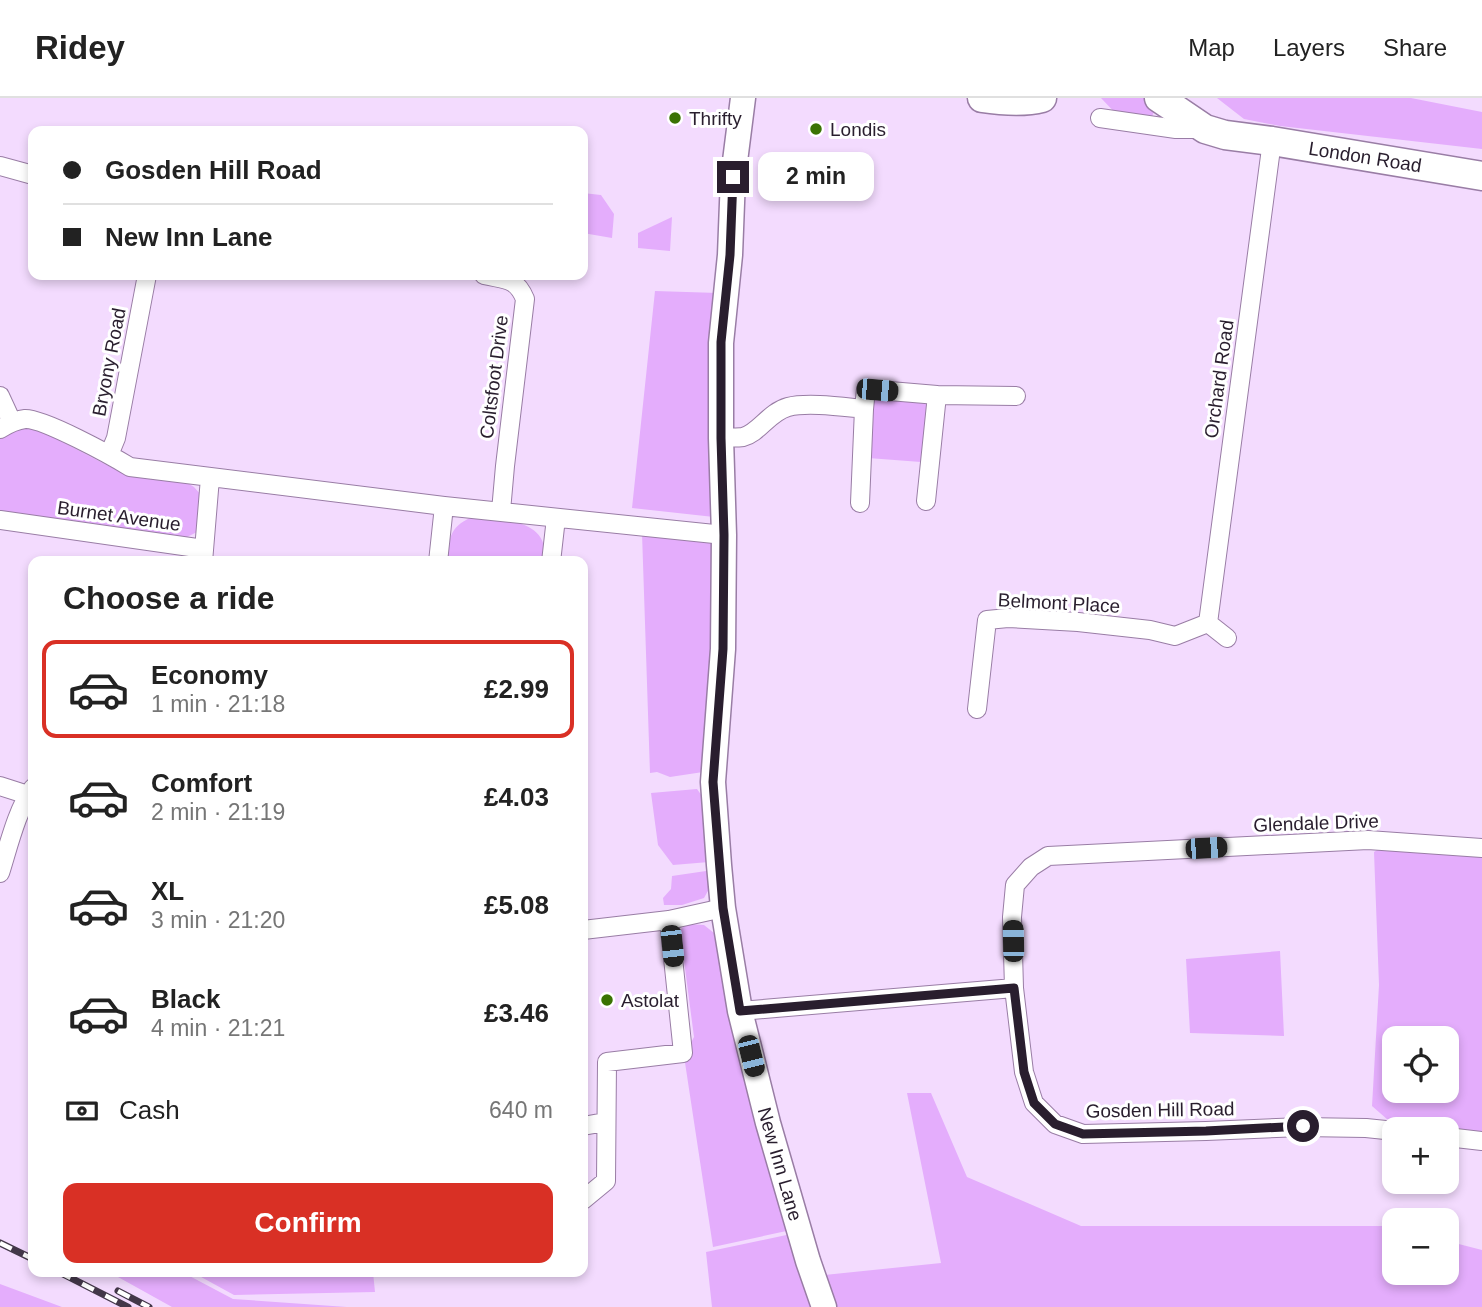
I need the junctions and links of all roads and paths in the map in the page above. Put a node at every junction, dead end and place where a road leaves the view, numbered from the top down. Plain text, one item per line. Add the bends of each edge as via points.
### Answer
1 (743, 98) edge
2 (982, 98) edge
3 (1042, 98) edge
4 (1159, 98) edge
5 (1193, 98) edge
6 (1100, 118) dead end
7 (1205, 129) junction
8 (1260, 139) junction
9 (0, 166) edge
10 (28, 173) edge
11 (1482, 176) edge
12 (146, 280) edge
13 (505, 280) edge
14 (0, 396) edge
15 (937, 396) junction
16 (1016, 397) dead end
17 (864, 409) junction
18 (6, 425) edge
19 (721, 438) junction
20 (109, 455) junction
21 (211, 478) junction
22 (926, 501) dead end
23 (860, 503) dead end
24 (444, 506) junction
25 (501, 511) junction
26 (556, 518) junction
27 (0, 520) edge
28 (724, 535) junction
29 (203, 555) edge
30 (439, 556) edge
31 (552, 556) edge
32 (1208, 623) junction
33 (1227, 638) dead end
34 (977, 709) dead end
35 (0, 786) edge
36 (28, 791) edge
37 (28, 796) edge
38 (1482, 848) edge
39 (0, 873) edge
40 (723, 908) junction
41 (669, 920) junction
42 (588, 929) edge
43 (1014, 988) junction
44 (740, 1011) junction
45 (605, 1122) junction
46 (588, 1125) edge
47 (1382, 1130) edge
48 (1459, 1138) edge
49 (1482, 1141) edge
50 (588, 1196) edge
51 (824, 1307) edge

1 - 19 main road, New Inn Lane via 721,342
2 - 3 main road
4 - 7 main road, London Road
5 - 8 main road, London Road via 1226,126
6 - 7 street, London Road
7 - 8 main road, London Road
8 - 11 main road, London Road
8 - 32 street, Orchard Road
9 - 10 street
12 - 20 street, Bryony Road
13 - 25 street, Coltsfoot Drive via 514,282 525,299
14 - 18 street
15 - 16 street
15 - 17 street via 866,389
15 - 22 street
17 - 19 street via 787,407 743,437
17 - 23 street
18 - 20 street via 27,419 42,422
19 - 28 main road, New Inn Lane
20 - 21 street via 130,467
21 - 24 street
21 - 29 street, Burnet Avenue
24 - 25 street
24 - 30 street
25 - 26 street
26 - 28 street
26 - 31 street
27 - 29 street, Burnet Avenue
28 - 40 main road, New Inn Lane via 723,649 713,782
32 - 33 street
32 - 34 street, Belmont Place via 1175,636 1078,622 987,620
35 - 36 street
37 - 39 street
38 - 43 street, Glendale Drive via 1368,840 1048,856 1015,885
40 - 41 street
40 - 44 main road, New Inn Lane
41 - 42 street
41 - 45 street via 683,1053 607,1062
43 - 44 street
43 - 47 street, Gosden Hill Road via 1024,1072 1034,1103 1055,1124 1083,1134 1303,1126
44 - 51 main road, New Inn Lane via 807,1261
45 - 46 street
45 - 50 street via 606,1181
48 - 49 street

